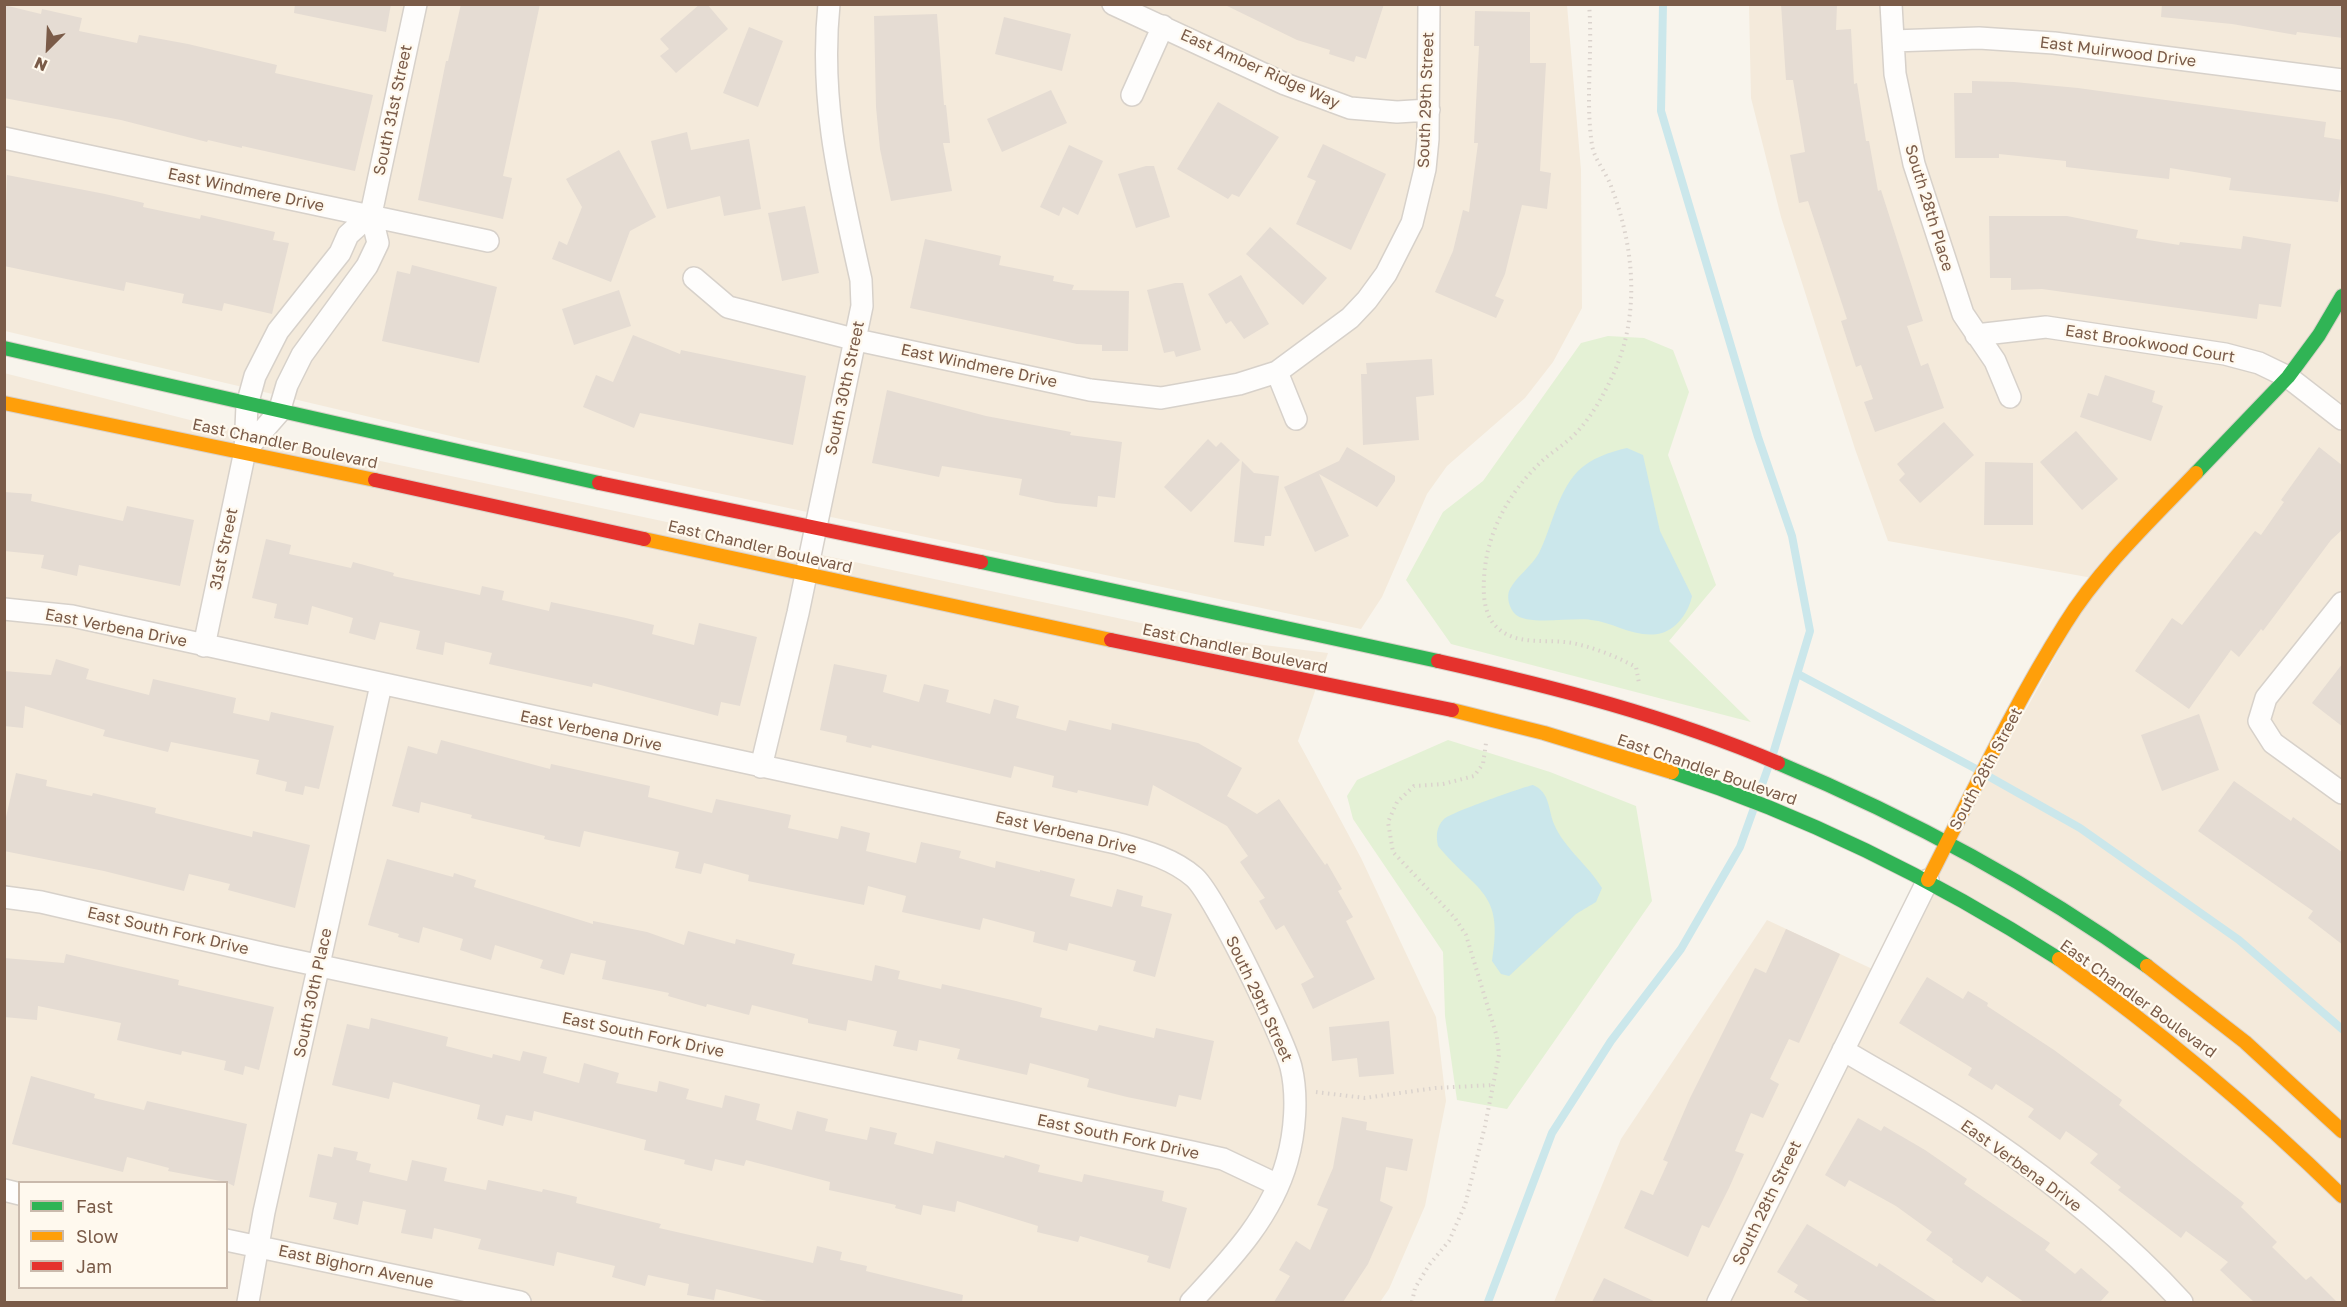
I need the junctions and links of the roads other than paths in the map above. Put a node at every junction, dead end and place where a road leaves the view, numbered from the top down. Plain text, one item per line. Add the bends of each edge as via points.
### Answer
1 (416, 4) edge
2 (830, 4) edge
3 (1113, 4) edge
4 (1429, 4) edge
5 (1891, 4) edge
6 (1163, 26) junction
7 (1893, 41) junction
8 (2343, 80) edge
9 (1132, 94) dead end
10 (1429, 110) junction
11 (4, 138) edge
12 (371, 214) junction
13 (488, 241) dead end
14 (694, 278) dead end
15 (311, 291) junction
16 (2343, 296) edge
17 (336, 308) junction
18 (1350, 318) joint
19 (1976, 335) junction
20 (857, 340) junction
21 (4, 348) edge
22 (1276, 372) junction
23 (2288, 377) junction
24 (2010, 397) dead end
25 (4, 403) edge
26 (247, 405) junction
27 (279, 412) junction
28 (1296, 419) dead end
29 (2343, 419) edge
30 (244, 452) junction
31 (815, 530) junction
32 (806, 575) junction
33 (2343, 603) edge
34 (4, 609) edge
35 (204, 646) junction
36 (381, 685) junction
37 (761, 767) junction
38 (2343, 793) edge
39 (1948, 842) junction
40 (1175, 863) joint
41 (1928, 880) junction
42 (4, 897) edge
43 (319, 965) junction
44 (1844, 1050) junction
45 (2343, 1131) edge
46 (1278, 1185) junction
47 (2343, 1196) edge
48 (228, 1239) edge
49 (257, 1246) junction
50 (248, 1302) edge
51 (520, 1302) edge
52 (1191, 1302) edge
53 (1720, 1302) edge
54 (2182, 1302) edge

1 - 12 street, South 31st Street
2 - 20 street, South 30th Street via 826,91 838,177 861,280
3 - 6 street, East Amber Ridge Way
4 - 10 street, South 29th Street
5 - 7 street, South 28th Place
6 - 9 street, East Amber Ridge Way
6 - 10 street, East Amber Ridge Way via 1285,84 1350,108
7 - 8 street, East Muirwood Drive via 1979,38 2054,43
7 - 19 street, South 28th Place via 1895,74 1914,164 1963,314
10 - 18 street, South 29th Street via 1425,169 1413,223 1386,274
11 - 12 street, East Windmere Drive
12 - 13 street, East Windmere Drive
12 - 15 street via 348,235 340,253
12 - 17 street, South 31st Street via 378,243 367,266
14 - 20 street, East Windmere Drive via 728,307
15 - 17 street
15 - 26 street via 264,355
16 - 23 main road, South 28th Street
17 - 27 street, South 31st Street via 302,355
18 - 22 street, East Windmere Drive
19 - 23 street, East Brookwood Court via 2046,327 2225,354 2259,363
19 - 24 street, South 28th Place via 1995,361
20 - 22 street, East Windmere Drive via 1090,390 1161,398 1239,384
20 - 31 street, South 30th Street
21 - 26 main road, East Chandler Boulevard
22 - 28 street
23 - 29 street, East Brookwood Court
23 - 39 main road, South 28th Street via 2098,579 2066,622
25 - 30 main road, East Chandler Boulevard
26 - 27 main road, East Chandler Boulevard
26 - 30 street
27 - 30 street, South 31st Street
27 - 31 main road, East Chandler Boulevard
30 - 32 main road, East Chandler Boulevard
30 - 35 street, 31st Street
31 - 32 street, South 30th Street
31 - 39 main road, East Chandler Boulevard via 1506,676 1626,707 1738,746
32 - 37 street, South 30th Street
32 - 41 main road, East Chandler Boulevard via 1489,718 1714,787 1777,811
33 - 38 street via 2266,698 2259,721 2273,743
34 - 35 street, East Verbena Drive via 72,616
35 - 36 street, East Verbena Drive
36 - 37 street, East Verbena Drive
36 - 43 street, South 30th Place
37 - 40 street, East Verbena Drive via 1116,843
39 - 41 main road, South 28th Street
39 - 45 main road, East Chandler Boulevard via 2103,935 2232,1031
40 - 46 street, South 29th Street via 1196,879 1213,902 1291,1067 1293,1132
41 - 44 street, South 28th Street
41 - 47 main road, East Chandler Boulevard via 2052,955 2128,1008 2259,1114
42 - 43 street, East South Fork Drive
43 - 46 street, East South Fork Drive via 1192,1152 1222,1159
43 - 49 street, South 30th Place
44 - 53 street, South 28th Street
44 - 54 street, East Verbena Drive via 1984,1135 2075,1204
46 - 52 street, South 29th Street via 1245,1242
48 - 49 street, East Bighorn Avenue
49 - 50 street, South 30th Place
49 - 51 street, East Bighorn Avenue

